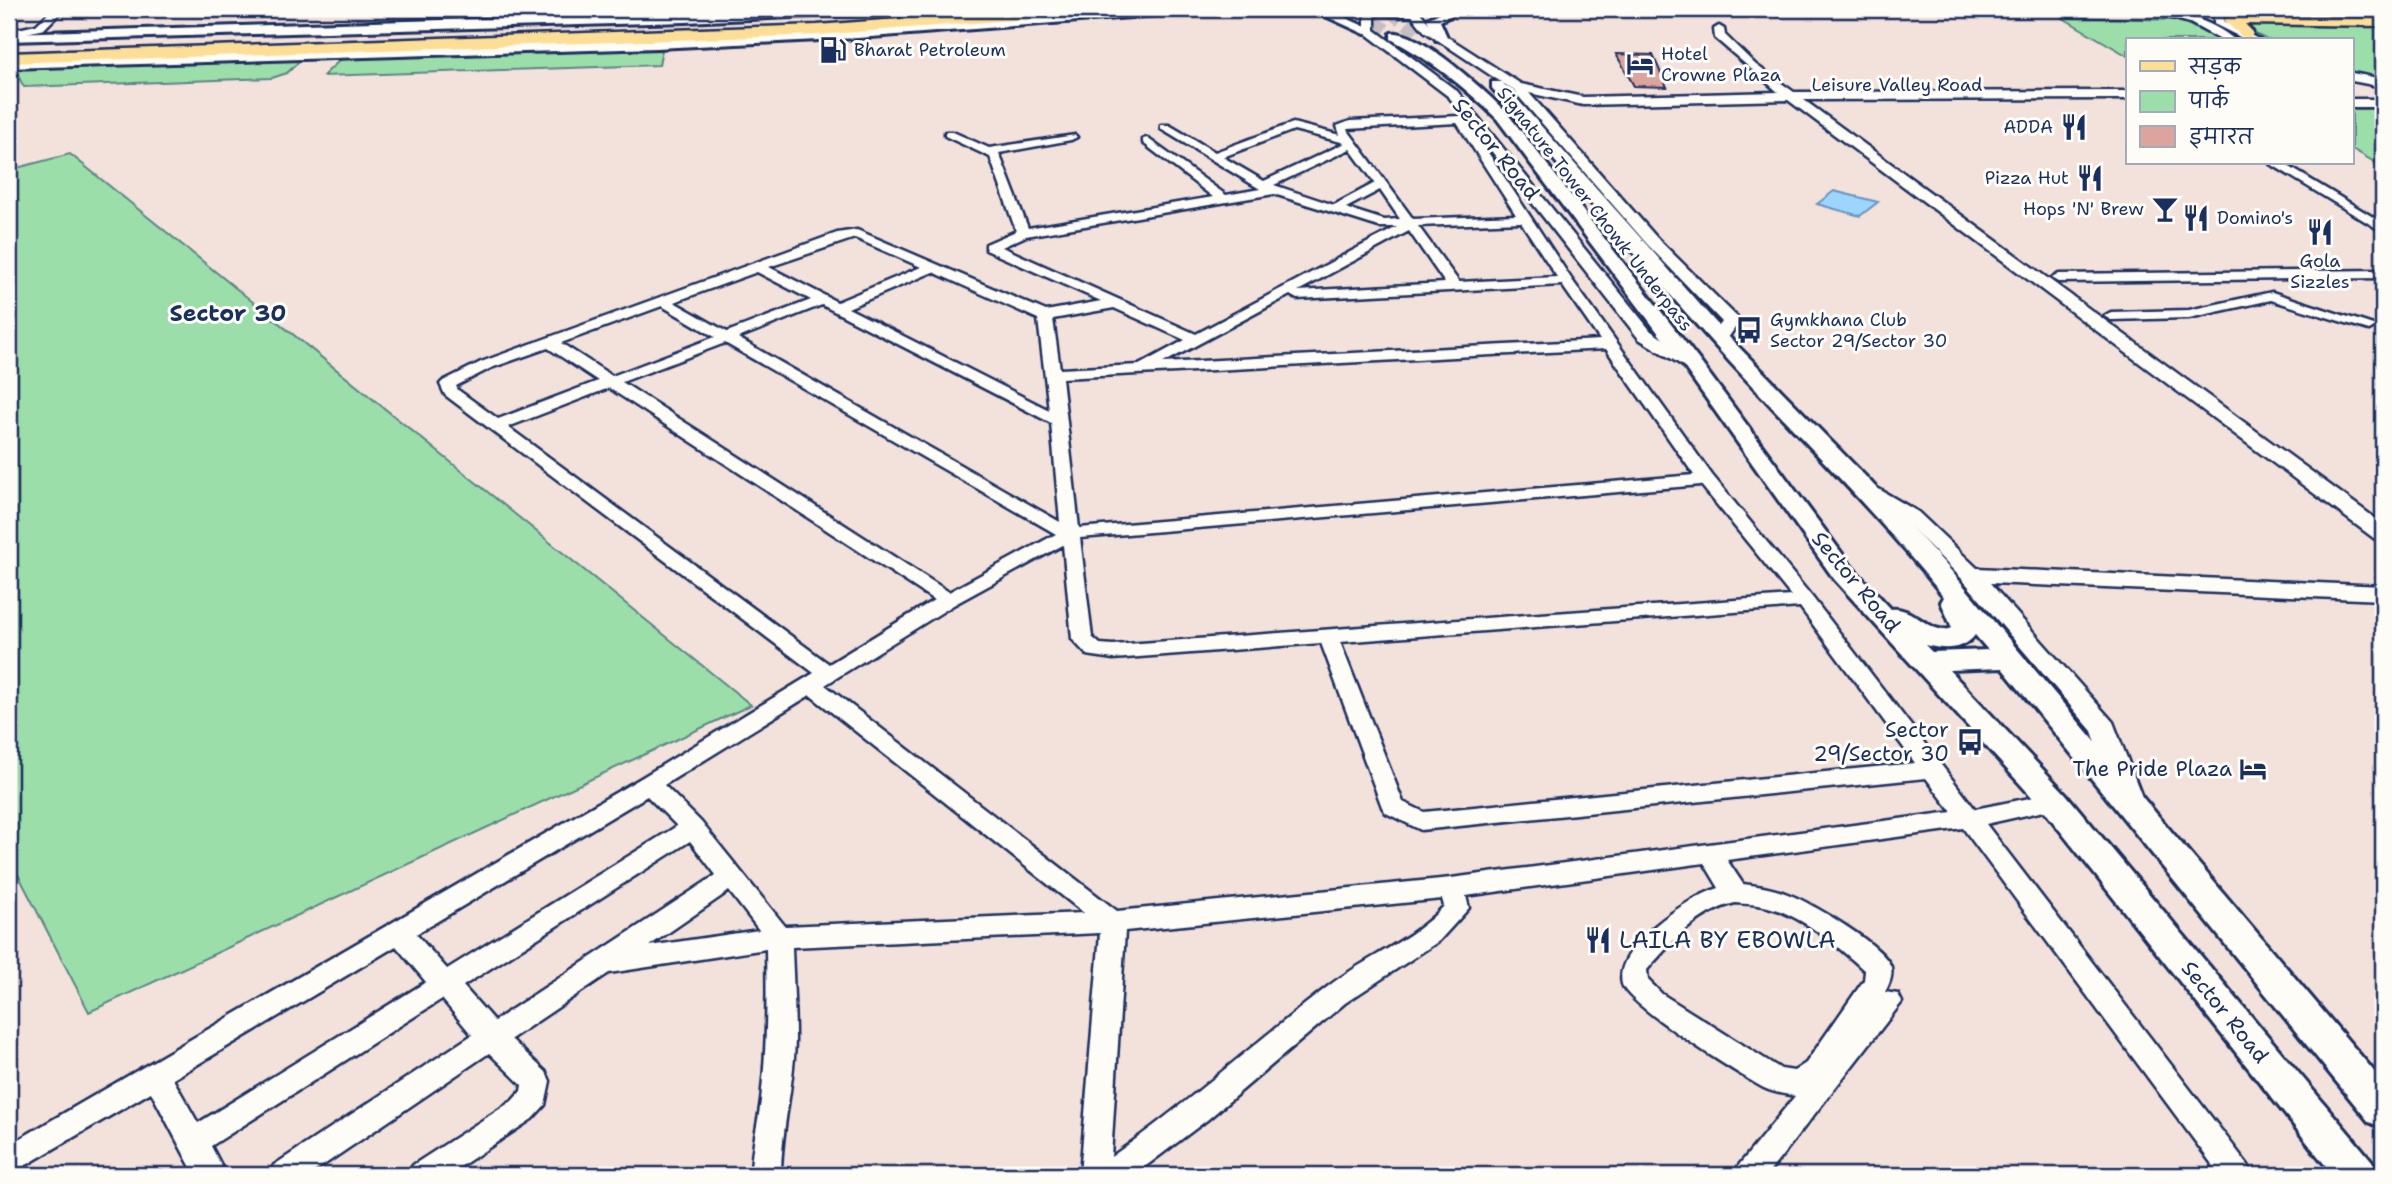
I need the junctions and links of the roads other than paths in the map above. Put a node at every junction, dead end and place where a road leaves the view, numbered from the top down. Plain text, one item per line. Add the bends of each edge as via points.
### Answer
1 (59, 9) edge
2 (877, 9) edge
3 (951, 9) edge
4 (1009, 9) edge
5 (1090, 9) edge
6 (1183, 9) edge
7 (1316, 9) edge
8 (1458, 9) edge
9 (2144, 9) edge
10 (2219, 9) edge
11 (2296, 9) edge
12 (1375, 11) edge
13 (2383, 15) edge
14 (685, 18) junction
15 (905, 21) junction
16 (2383, 22) edge
17 (740, 24) junction
18 (40, 27) junction
19 (1368, 31) junction
20 (619, 33) junction
21 (1420, 34) tunnel mouth
22 (9, 36) edge
23 (1396, 36) tunnel mouth
24 (1441, 37) junction
25 (2225, 38) edge
26 (2250, 38) edge
27 (718, 41) junction
28 (51, 42) junction
29 (9, 47) edge
30 (9, 58) edge
31 (9, 64) edge
32 (2354, 77) edge
33 (1768, 79) junction
34 (2383, 83) edge
35 (1517, 87) junction
36 (2126, 94) edge
37 (2358, 95) edge
38 (1737, 96) junction
39 (1802, 96) junction
40 (1855, 96) junction
41 (2382, 101) edge
42 (2126, 102) edge
43 (2354, 103) edge
44 (1553, 112) junction
45 (1466, 119) junction
46 (1165, 127) dead end
47 (949, 134) dead end
48 (1071, 137) dead end
49 (1147, 141) dead end
50 (1353, 142) junction
51 (990, 151) junction
52 (1214, 157) junction
53 (2277, 164) edge
54 (1381, 185) junction
55 (1268, 188) junction
56 (1224, 199) junction
57 (1335, 209) junction
58 (1523, 218) junction
59 (1413, 224) junction
60 (2383, 229) edge
61 (1023, 233) junction
62 (933, 267) junction
63 (760, 268) junction
64 (2383, 275) edge
65 (2059, 278) junction
66 (1566, 281) junction
67 (1455, 287) junction
68 (1297, 295) dead end
69 (665, 302) junction
70 (1116, 303) junction
71 (828, 304) junction
72 (1044, 316) junction
73 (2111, 316) junction
74 (2369, 326) dead end
75 (725, 337) junction
76 (1719, 338) junction
77 (1196, 339) junction
78 (549, 342) junction
79 (1612, 344) junction
80 (1692, 363) junction
81 (1139, 369) junction
82 (1052, 374) junction
83 (608, 382) junction
84 (1059, 421) junction
85 (497, 425) junction
86 (1706, 479) junction
87 (1860, 484) junction
88 (2383, 514) edge
89 (1069, 534) junction
90 (2383, 534) edge
91 (1938, 572) junction
92 (1843, 573) junction
93 (1971, 575) junction
94 (2383, 593) edge
95 (948, 600) junction
96 (1805, 601) junction
97 (1328, 636) junction
98 (2009, 659) junction
99 (1925, 662) junction
100 (818, 678) junction
101 (1930, 770) junction
102 (649, 784) junction
103 (2054, 801) junction
104 (2131, 806) junction
105 (1968, 819) junction
106 (692, 828) junction
107 (1711, 854) junction
108 (732, 877) junction
109 (1451, 888) junction
110 (1735, 893) junction
111 (1113, 922) junction
112 (397, 930) junction
113 (779, 937) junction
114 (603, 963) junction
115 (444, 985) junction
116 (1889, 1002) dead end
117 (491, 1037) junction
118 (156, 1074) junction
119 (2383, 1110) edge
120 (194, 1141) junction
121 (9, 1161) edge
122 (211, 1175) edge
123 (284, 1175) edge
124 (424, 1175) edge
125 (765, 1175) edge
126 (1095, 1175) edge
127 (1110, 1175) edge
128 (1749, 1175) edge
129 (2238, 1175) edge
130 (2358, 1175) edge

1 - 18 street
2 - 14 main road
3 - 17 highway
4 - 15 highway
5 - 15 highway
6 - 27 main road
7 - 19 main road
8 - 24 main road via 1433,19
9 - 25 street via 2194,21
10 - 26 street via 2218,22
11 - 13 main road
12 - 19 street
12 - 24 street via 1414,12
14 - 20 highway
14 - 28 main road
15 - 17 highway
15 - 20 highway
16 - 26 main road via 2230,20
17 - 20 highway
18 - 22 street
18 - 28 street
19 - 45 street, Sector Road via 1453,93
20 - 27 highway
20 - 28 highway
20 - 30 highway
21 - 76 main road, Signature Tower Chowk Underpass via 1492,80
22 - 28 main road
23 - 80 main road, Signature Tower Chowk Underpass via 1439,60 1502,116
24 - 35 street
27 - 31 main road
28 - 29 highway
32 - 34 street
33 - 38 street via 1763,86
33 - 39 street
33 - 39 street via 1718,36 1719,29 1734,35
35 - 38 street, Leisure Valley Road via 1583,100
35 - 44 street
36 - 40 street, Leisure Valley Road
37 - 41 street
38 - 39 street, Leisure Valley Road
39 - 40 street, Leisure Valley Road
39 - 40 street
39 - 42 street, Leisure Valley Road
39 - 44 street, Leisure Valley Road
39 - 65 street
39 - 90 street
41 - 43 street
44 - 76 street via 1651,241 1731,321
45 - 50 street via 1343,126
45 - 58 street
45 - 80 street, Sector Road via 1645,335
46 - 52 street
47 - 51 street
48 - 51 street
49 - 56 street
50 - 52 street via 1293,126
50 - 54 street
50 - 55 street
51 - 61 street via 998,160
52 - 55 street
53 - 60 street
54 - 57 street
54 - 59 street
55 - 56 street
55 - 57 street
56 - 61 street
57 - 59 street via 1383,223
58 - 59 street
58 - 66 street
59 - 67 street
59 - 77 street
61 - 70 street via 991,247
62 - 63 street via 850,233
62 - 71 street
62 - 72 street
63 - 69 street
63 - 71 street
64 - 65 street
65 - 73 street
66 - 67 street
66 - 79 street
67 - 68 street
69 - 75 street
69 - 78 street
70 - 72 street
70 - 77 street
71 - 75 street
71 - 84 street
72 - 82 street
73 - 74 street via 2189,314 2272,296
73 - 88 street
75 - 83 street
75 - 89 street
76 - 87 main road
77 - 81 street
78 - 83 street
78 - 85 street via 448,384 451,392
79 - 81 street
79 - 86 street
80 - 92 main road, Sector Road
81 - 82 street
82 - 84 street
83 - 85 street
83 - 95 street
84 - 89 street
85 - 100 street
86 - 89 street
86 - 96 street
87 - 91 main road
87 - 93 street via 1911,516
89 - 95 street
89 - 97 street via 1082,639 1094,650
91 - 92 main road via 1966,628 1958,639 1933,638 1920,632
91 - 98 main road
92 - 99 main road, Sector Road
93 - 94 street
93 - 104 street via 2104,728
95 - 100 street
96 - 97 street
96 - 101 street
97 - 101 street via 1394,807 1421,821
98 - 99 main road
98 - 104 main road
99 - 103 main road, Sector Road
100 - 102 street
100 - 111 street
101 - 105 street
102 - 106 street
102 - 112 street
103 - 105 street
103 - 130 main road, Sector Road
104 - 119 main road
105 - 107 street
105 - 129 street
106 - 108 street
106 - 115 street
107 - 109 street
107 - 110 street
108 - 113 street
108 - 114 street
109 - 111 street
109 - 127 street via 1457,908 1442,927 1338,994 1160,1141
110 - 110 street via 1709,899 1687,912 1634,967 1635,984 1653,1002 1775,1080 1797,1084 1816,1072 1877,982 1878,967 1799,911 1769,898
111 - 113 street
111 - 126 street
112 - 115 street
112 - 118 street
113 - 114 street
113 - 125 street via 781,1040
114 - 117 street
115 - 117 street
115 - 120 street
116 - 128 street
117 - 123 street
117 - 124 street via 536,1082 535,1096 522,1110
118 - 120 street
118 - 121 street
120 - 122 street

